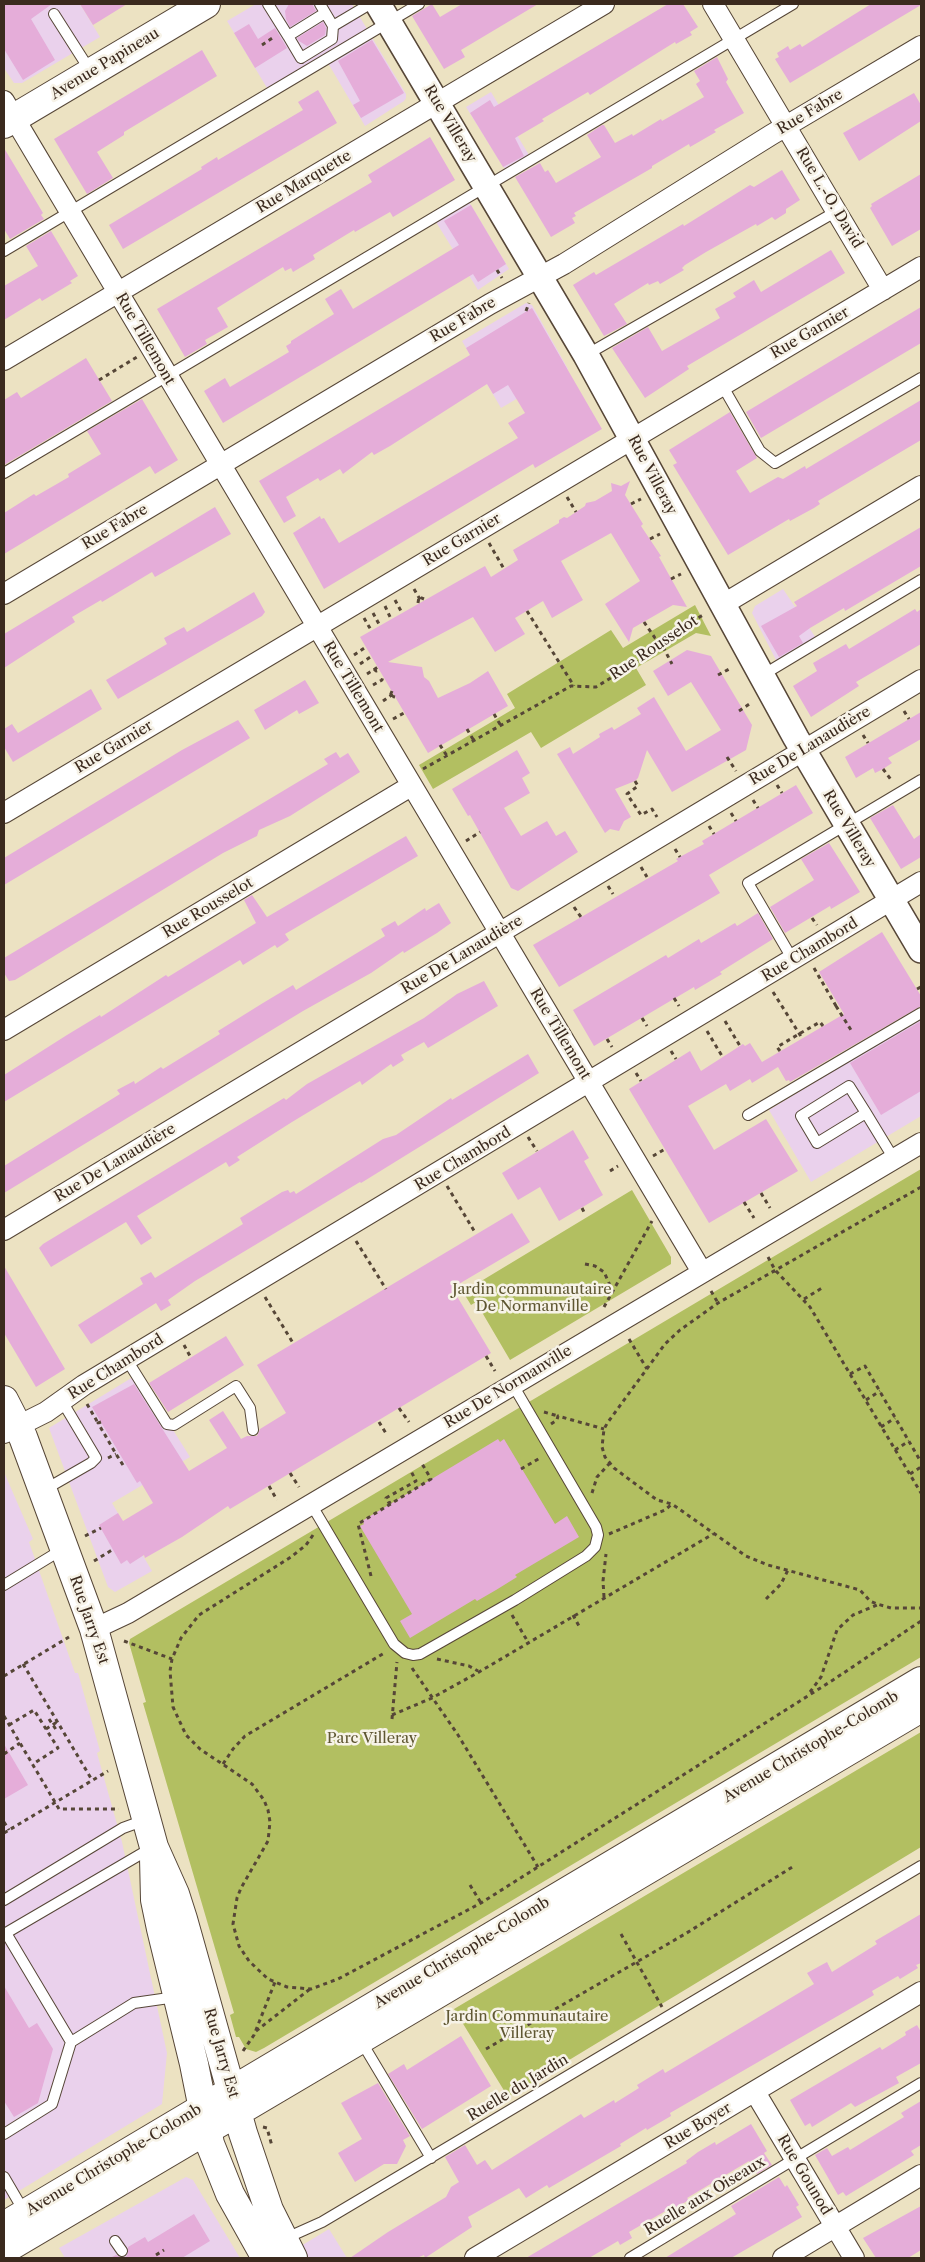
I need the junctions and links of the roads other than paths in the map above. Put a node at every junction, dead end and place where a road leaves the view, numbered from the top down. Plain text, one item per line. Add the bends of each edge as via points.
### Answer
1 (206, 4) edge
2 (268, 4) edge
3 (320, 4) edge
4 (370, 4) edge
5 (419, 4) edge
6 (604, 4) edge
7 (713, 4) edge
8 (793, 4) edge
9 (383, 12) edge
10 (325, 13) junction
11 (54, 14) dead end
12 (333, 26) junction
13 (288, 36) junction
14 (734, 39) junction
15 (921, 46) edge
16 (91, 72) junction
17 (438, 104) junction
18 (7, 114) edge
19 (786, 127) junction
20 (486, 186) junction
21 (836, 211) junction
22 (69, 212) junction
23 (4, 251) edge
24 (921, 267) edge
25 (540, 276) junction
26 (883, 290) junction
27 (118, 292) junction
28 (586, 355) junction
29 (4, 360) edge
30 (167, 376) junction
31 (921, 378) edge
32 (722, 385) junction
33 (632, 438) junction
34 (220, 464) junction
35 (4, 474) edge
36 (921, 486) edge
37 (921, 580) edge
38 (4, 594) edge
39 (712, 610) junction
40 (317, 627) junction
41 (761, 676) junction
42 (921, 680) edge
43 (803, 750) junction
44 (416, 779) junction
45 (921, 780) edge
46 (4, 813) edge
47 (847, 824) junction
48 (921, 882) edge
49 (891, 900) junction
50 (499, 933) junction
51 (921, 950) edge
52 (803, 962) junction
53 (921, 1013) edge
54 (4, 1030) edge
55 (590, 1083) junction
56 (866, 1113) junction
57 (748, 1115) dead end
58 (921, 1143) edge
59 (894, 1159) junction
60 (4, 1230) edge
61 (702, 1272) junction
62 (127, 1360) junction
63 (513, 1385) junction
64 (4, 1400) edge
65 (62, 1401) junction
66 (11, 1430) edge
67 (253, 1430) dead end
68 (43, 1491) junction
69 (306, 1507) junction
70 (74, 1542) junction
71 (4, 1585) edge
72 (82, 1633) junction
73 (921, 1681) edge
74 (921, 1708) edge
75 (146, 1820) junction
76 (154, 1847) junction
77 (921, 1866) edge
78 (4, 1900) edge
79 (921, 1992) edge
80 (178, 1997) junction
81 (361, 2040) junction
82 (71, 2042) junction
83 (921, 2083) edge
84 (755, 2092) junction
85 (234, 2101) junction
86 (205, 2118) junction
87 (4, 2134) edge
88 (431, 2158) junction
89 (795, 2159) junction
90 (921, 2175) edge
91 (4, 2177) edge
92 (14, 2219) edge
93 (835, 2227) junction
94 (115, 2241) dead end
95 (4, 2250) edge
96 (122, 2251) dead end
97 (281, 2252) edge
98 (475, 2258) edge
99 (630, 2258) edge
100 (783, 2258) edge
101 (854, 2258) edge

1 - 16 main road, Avenue Papineau
2 - 13 lane
3 - 10 lane
4 - 12 lane
5 - 9 lane
6 - 17 street, Rue Marquette
7 - 14 street, Rue L.-O. David
8 - 14 lane
9 - 17 street, Rue Villeray
9 - 22 lane
10 - 12 lane
10 - 13 lane
11 - 16 lane
12 - 13 lane via 332,39 301,58
14 - 19 street, Rue L.-O. David
14 - 20 lane
15 - 19 street, Rue Fabre
16 - 18 main road, Avenue Papineau
17 - 20 street, Rue Villeray
17 - 27 street, Rue Marquette
18 - 22 street, Rue Tillemont
19 - 21 street, Rue L.-O. David
19 - 25 street, Rue Fabre
20 - 25 street, Rue Villeray
20 - 30 lane
21 - 26 street, Rue L.-O. David
21 - 28 lane
22 - 23 lane
22 - 27 street, Rue Tillemont
24 - 26 street, Rue Garnier
25 - 28 street, Rue Villeray
25 - 34 street, Rue Fabre
26 - 32 street, Rue Garnier
27 - 29 street, Rue Marquette
27 - 30 street, Rue Tillemont
28 - 33 street, Rue Villeray
30 - 34 street, Rue Tillemont
30 - 35 lane
31 - 32 lane via 775,463 760,451
32 - 33 street, Rue Garnier
33 - 39 street, Rue Villeray
33 - 40 street, Rue Garnier
34 - 38 street, Rue Fabre
34 - 40 street, Rue Tillemont
36 - 39 street
37 - 41 lane
39 - 41 street, Rue Villeray
40 - 44 street, Rue Tillemont
40 - 46 street, Rue Garnier
41 - 43 street, Rue Villeray
42 - 43 street, Rue De Lanaudière
43 - 47 street, Rue Villeray
43 - 50 street, Rue De Lanaudière
44 - 50 street, Rue Tillemont
44 - 54 street, Rue Rousselot
45 - 47 lane
47 - 49 street, Rue Villeray
47 - 52 lane via 748,884
48 - 49 street, Rue Chambord
49 - 51 street, Rue Villeray
49 - 52 street, Rue Chambord
50 - 55 street, Rue Tillemont
50 - 60 street, Rue De Lanaudière
52 - 55 street, Rue Chambord
53 - 57 lane
55 - 61 street, Rue Tillemont
55 - 62 street, Rue Chambord
56 - 56 lane via 849,1086 801,1116 816,1143
56 - 59 lane
58 - 59 street, Rue De Normanville
59 - 61 street, Rue De Normanville
61 - 63 street, Rue De Normanville
62 - 65 street, Rue Chambord
62 - 67 lane via 167,1424 174,1425 236,1386 250,1408
63 - 69 street, Rue De Normanville
63 - 69 lane via 596,1527 596,1544 586,1556 424,1652 398,1654
64 - 66 main road, Rue Jarry Est
65 - 66 street, Rue Chambord
65 - 68 lane via 96,1458
66 - 68 main road, Rue Jarry Est
68 - 70 main road, Rue Jarry Est
69 - 72 street, Rue De Normanville via 128,1613
70 - 71 lane
70 - 72 main road, Rue Jarry Est
72 - 75 main road, Rue Jarry Est
73 - 85 main road, Avenue Christophe-Colomb
74 - 81 main road, Avenue Christophe-Colomb
75 - 76 main road, Rue Jarry Est
75 - 78 lane via 123,1828
76 - 80 main road, Rue Jarry Est via 155,1900
76 - 82 lane via 6,1933
76 - 85 main road, Rue Jarry Est via 175,1894
77 - 88 lane, Ruelle du Jardin
79 - 84 street, Rue Boyer
80 - 82 lane via 134,2004
80 - 86 main road, Rue Jarry Est
81 - 85 main road, Avenue Christophe-Colomb
81 - 88 lane
82 - 87 lane via 52,2104
83 - 89 lane, Ruelle aux Oiseaux
84 - 89 street, Rue Gounod
84 - 98 street, Rue Boyer
85 - 86 main road, Avenue Christophe-Colomb
85 - 97 main road, Rue Jarry Est
86 - 92 main road, Avenue Christophe-Colomb
86 - 95 main road, Avenue Christophe-Colomb
86 - 97 main road, Rue Jarry Est via 213,2155 230,2194
88 - 97 lane, Ruelle du Jardin via 322,2222
89 - 93 street, Rue Gounod
89 - 99 lane, Ruelle aux Oiseaux
90 - 93 street
91 - 92 lane
93 - 100 street
93 - 101 street, Rue Gounod
94 - 96 lane

